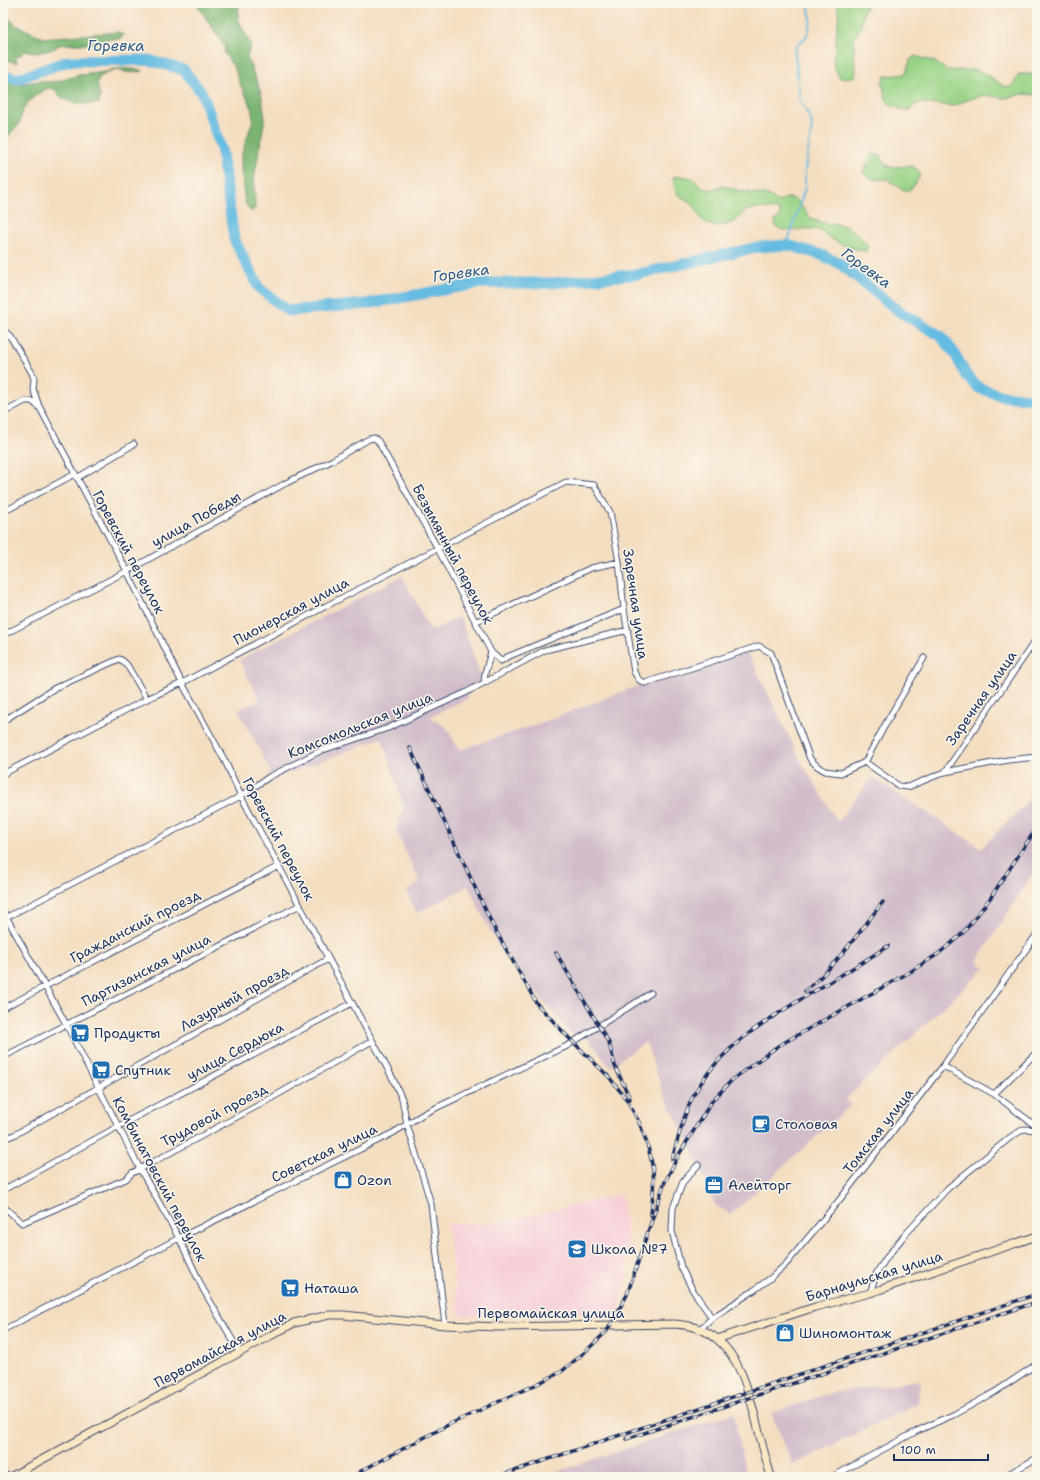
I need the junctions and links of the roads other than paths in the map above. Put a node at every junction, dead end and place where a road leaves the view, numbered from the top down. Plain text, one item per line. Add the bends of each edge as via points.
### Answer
1 (3, 330) edge
2 (40, 408) junction
3 (3, 412) edge
4 (378, 441) joint
5 (134, 444) dead end
6 (76, 476) junction
7 (594, 485) joint
8 (3, 512) edge
9 (438, 549) junction
10 (619, 562) junction
11 (127, 571) junction
12 (624, 609) junction
13 (475, 622) junction
14 (628, 630) junction
15 (3, 635) edge
16 (1037, 638) edge
17 (491, 652) junction
18 (924, 658) dead end
19 (182, 683) junction
20 (484, 683) junction
21 (147, 699) junction
22 (3, 721) edge
23 (1037, 757) edge
24 (865, 762) junction
25 (945, 772) junction
26 (3, 774) edge
27 (241, 796) junction
28 (279, 866) junction
29 (300, 905) junction
30 (3, 911) edge
31 (5, 918) edge
32 (1037, 934) edge
33 (328, 959) junction
34 (45, 986) junction
35 (652, 994) dead end
36 (352, 1004) junction
37 (3, 1008) edge
38 (66, 1024) junction
39 (372, 1041) junction
40 (1037, 1052) edge
41 (3, 1057) edge
42 (943, 1066) junction
43 (99, 1087) junction
44 (994, 1094) junction
45 (407, 1124) junction
46 (118, 1126) junction
47 (1037, 1129) edge
48 (3, 1139) edge
49 (698, 1165) dead end
50 (140, 1169) junction
51 (3, 1190) edge
52 (3, 1206) edge
53 (1037, 1236) edge
54 (179, 1238) junction
55 (870, 1294) junction
56 (712, 1318) junction
57 (445, 1325) junction
58 (700, 1329) junction
59 (3, 1330) edge
60 (717, 1339) junction
61 (240, 1353) junction
62 (1037, 1364) edge
63 (1037, 1458) edge
64 (3, 1471) edge
65 (1010, 1475) edge
66 (6, 1477) edge
67 (10, 1477) edge
68 (771, 1477) edge
69 (832, 1477) edge
70 (1003, 1477) edge

1 - 2 street, Горевский переулок via 10,336 32,372 33,389
2 - 3 street via 32,401 25,401
2 - 6 street, Горевский переулок
4 - 9 street, Безымянный переулок
4 - 11 street, улица Победы via 374,438 369,439
5 - 6 street
6 - 8 street
6 - 11 street, Горевский переулок
7 - 9 street, Пионерская улица via 566,482
7 - 10 street, Заречная улица via 610,512
9 - 13 street, Безымянный переулок
9 - 19 street, Пионерская улица
10 - 12 street, Заречная улица
10 - 13 street via 591,568
11 - 15 street, улица Победы
11 - 19 street, Горевский переулок
12 - 14 street, Заречная улица
12 - 17 street via 501,661
13 - 17 street, Безымянный переулок
14 - 20 street, Комсомольская улица via 545,650
14 - 24 street, Заречная улица via 634,672 639,680 645,683 759,646 771,653 810,759 825,771 841,773
16 - 25 street, Заречная улица
17 - 20 street
18 - 24 street
19 - 21 street, Пионерская улица
19 - 27 street, Горевский переулок via 225,761
20 - 27 street, Комсомольская улица via 388,728 320,751 270,777
21 - 22 street via 127,665 119,659 60,685
21 - 26 street, Пионерская улица
23 - 25 street, Заречная улица
24 - 25 street, Заречная улица via 899,786 908,787
27 - 28 street, Горевский переулок
27 - 31 street, Комсомольская улица
28 - 29 street, Горевский переулок
28 - 34 street, Гражданский проезд
29 - 33 street, Горевский переулок
29 - 38 street, Партизанская улица
30 - 31 street, Комбинатовский переулок
31 - 34 street, Комбинатовский переулок
32 - 42 street, Томская улица
33 - 36 street, Горевский переулок
33 - 43 street, Лазурный проезд
34 - 37 street, Гражданский проезд
34 - 38 street, Комбинатовский переулок
35 - 45 street, Советская улица via 567,1046 444,1103
36 - 39 street, Горевский переулок
36 - 46 street, улица Сердюка
38 - 41 street, Партизанская улица
38 - 43 street, Комбинатовский переулок
39 - 45 street, Горевский переулок via 402,1099
39 - 50 street, Трудовой проезд
40 - 44 street
42 - 44 street
42 - 56 street, Томская улица via 787,1263 753,1291
43 - 46 street, Комбинатовский переулок
43 - 48 street, Лазурный проезд
44 - 47 street
45 - 54 street, Советская улица
45 - 57 street, Горевский переулок via 431,1204
46 - 50 street, Комбинатовский переулок
46 - 51 street, улица Сердюка
47 - 55 street via 1024,1129 1012,1136 948,1188 887,1257 877,1272
49 - 56 street via 683,1182 673,1208 672,1231 692,1289
50 - 52 street, Трудовой проезд via 126,1179 22,1223
50 - 54 street, Комбинатовский переулок
53 - 55 main road, Барнаульская улица
54 - 59 street, Советская улица
54 - 61 street, Комбинатовский переулок via 203,1288
55 - 60 main road, Барнаульская улица via 815,1307
56 - 58 street
57 - 58 main road, Первомайская улица via 528,1327 675,1324
57 - 61 main road, Первомайская улица via 343,1314 329,1315 294,1323
58 - 60 main road, Первомайская улица
60 - 68 main road via 738,1365 749,1392
61 - 67 main road, Первомайская улица
62 - 69 street via 988,1396
63 - 65 street
64 - 66 street
65 - 70 street

